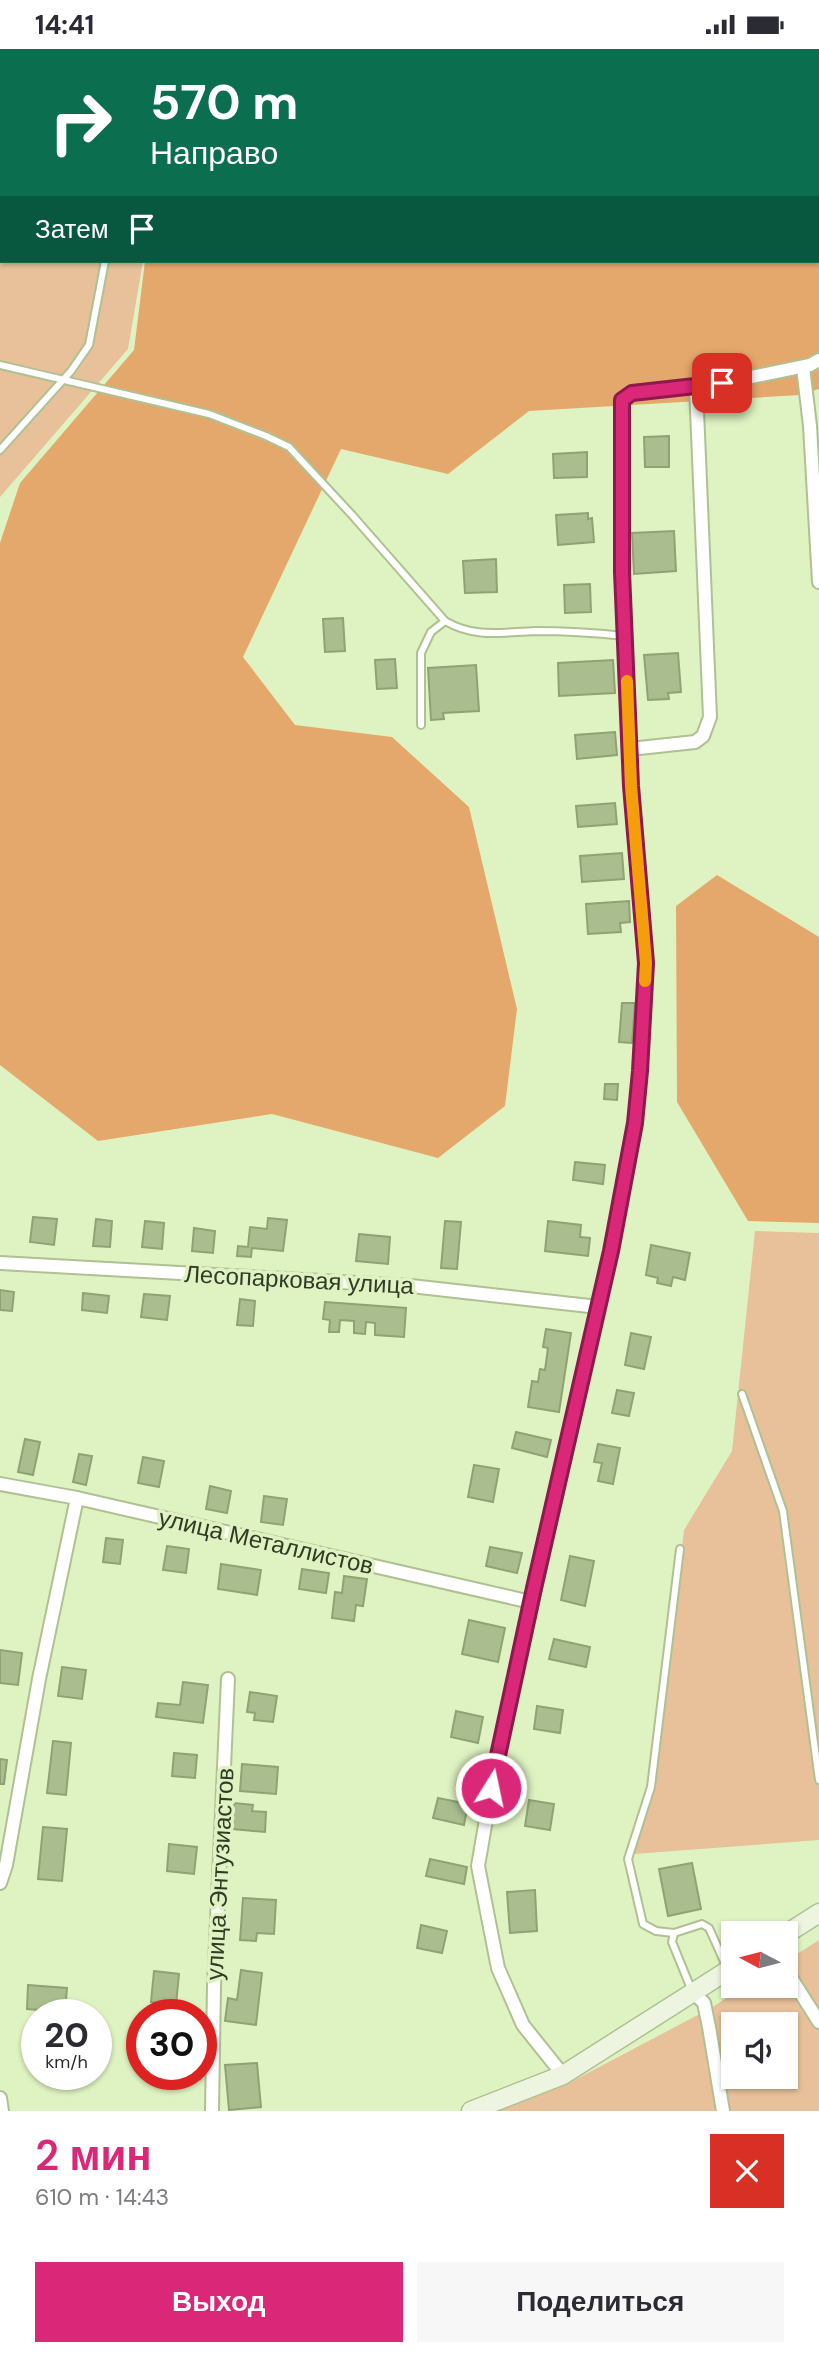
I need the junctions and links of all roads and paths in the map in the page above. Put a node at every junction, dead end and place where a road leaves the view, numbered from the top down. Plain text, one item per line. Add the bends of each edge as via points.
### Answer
1 (105, 263) edge
2 (819, 360) edge
3 (0, 365) edge
4 (803, 366) junction
5 (62, 381) junction
6 (696, 387) junction
7 (0, 450) edge
8 (819, 582) edge
9 (445, 621) junction
10 (625, 636) junction
11 (421, 725) dead end
12 (629, 748) junction
13 (0, 1263) edge
14 (597, 1307) junction
15 (742, 1394) dead end
16 (0, 1484) edge
17 (77, 1498) junction
18 (680, 1549) dead end
19 (531, 1602) junction
20 (228, 1679) dead end
21 (819, 1780) edge
22 (0, 1883) edge
23 (819, 1913) edge
24 (798, 1926) edge
25 (674, 1933) junction
26 (721, 1950) edge
27 (721, 1975) edge
28 (798, 1990) edge
29 (693, 1992) junction
30 (819, 2022) edge
31 (563, 2074) junction
32 (0, 2098) edge
33 (2, 2111) edge
34 (212, 2111) edge
35 (471, 2111) edge
36 (723, 2111) edge

1 - 5 lane via 89,345
2 - 4 street
3 - 5 lane
4 - 6 street
4 - 8 street
5 - 7 lane
5 - 9 lane via 209,414 289,447
6 - 10 street via 632,393 622,400
6 - 12 street via 710,717 703,736 695,741
9 - 10 lane via 479,634 537,631
9 - 11 lane via 431,632 421,653
10 - 12 street
12 - 14 street via 646,963 642,1045 635,1123
13 - 14 street, Лесопарковая улица via 411,1286
14 - 19 street
15 - 21 lane via 783,1511
16 - 17 street, улица Металлистов
17 - 19 street, улица Металлистов
17 - 22 street
18 - 25 lane via 651,1787 628,1859 643,1924
19 - 31 street via 495,1762 478,1866 498,1968 523,2025
20 - 34 street, улица Энтузиастов
23 - 24 main road
25 - 26 lane via 702,1924
25 - 29 lane via 671,1942
27 - 29 main road
28 - 30 street
29 - 31 main road
29 - 36 street via 704,2003
31 - 35 main road
32 - 33 street

